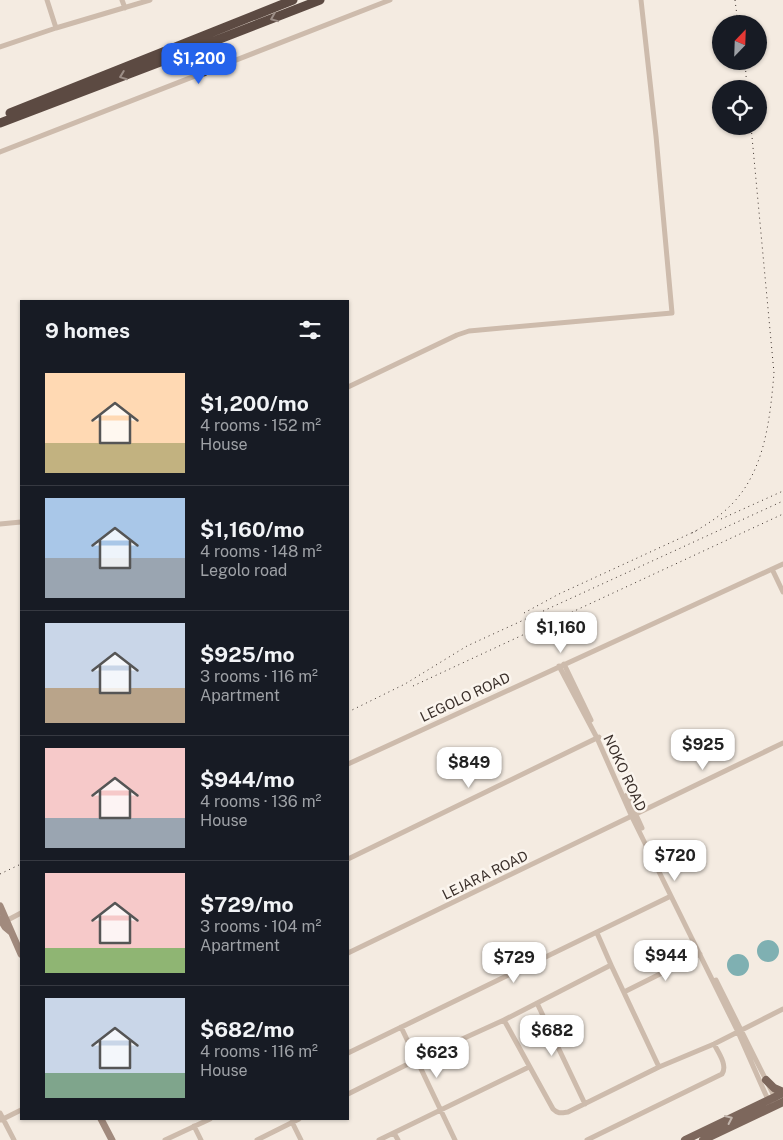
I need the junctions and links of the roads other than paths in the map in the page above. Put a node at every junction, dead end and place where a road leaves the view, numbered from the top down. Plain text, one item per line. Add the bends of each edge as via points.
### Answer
1 (47, 0) edge
2 (122, 0) edge
3 (150, 0) edge
4 (294, 0) edge
5 (320, 0) edge
6 (390, 0) edge
7 (641, 0) edge
8 (125, 8) junction
9 (56, 28) junction
10 (226, 37) junction
11 (0, 47) edge
12 (176, 56) junction
13 (203, 69) junction
14 (0, 117) edge
15 (0, 123) edge
16 (0, 152) edge
17 (349, 387) edge
18 (20, 522) edge
19 (0, 524) edge
20 (783, 564) edge
21 (772, 569) junction
22 (783, 592) edge
23 (561, 665) junction
24 (598, 737) junction
25 (783, 744) edge
26 (349, 764) edge
27 (634, 816) junction
28 (349, 859) edge
29 (671, 896) junction
30 (0, 906) edge
31 (20, 913) edge
32 (2, 921) edge
33 (597, 933) junction
34 (20, 952) edge
35 (349, 953) edge
36 (700, 954) junction
37 (611, 965) junction
38 (624, 992) junction
39 (537, 1003) junction
40 (783, 1009) edge
41 (504, 1020) junction
42 (401, 1027) junction
43 (740, 1031) junction
44 (714, 1044) junction
45 (349, 1053) edge
46 (416, 1060) junction
47 (529, 1067) junction
48 (659, 1067) junction
49 (766, 1080) junction
50 (783, 1092) edge
51 (349, 1094) edge
52 (775, 1102) edge
53 (585, 1104) junction
54 (441, 1110) junction
55 (20, 1111) edge
56 (0, 1113) edge
57 (2, 1120) edge
58 (102, 1120) edge
59 (208, 1120) edge
60 (297, 1120) edge
61 (292, 1122) junction
62 (194, 1126) junction
63 (394, 1133) junction
64 (14, 1140) edge
65 (112, 1140) edge
66 (165, 1140) edge
67 (201, 1140) edge
68 (257, 1140) edge
69 (301, 1140) edge
70 (379, 1140) edge
71 (398, 1140) edge
72 (455, 1140) edge
73 (587, 1140) edge
74 (685, 1140) edge
75 (703, 1140) edge

1 - 9 street
2 - 8 street
3 - 8 street
4 - 14 highway
5 -> 10 highway
6 - 13 street
7 - 17 street via 672,313 469,331
8 - 9 street
9 - 11 street
10 - 12 highway
10 - 13 highway via 210,47
12 - 13 highway via 196,61
12 -> 15 highway
13 - 16 street
18 - 19 street
20 - 21 street, LEGOLO ROAD
21 - 22 street
21 - 23 street, LEGOLO ROAD
23 - 24 street, NOKO ROAD
23 - 26 street, LEGOLO ROAD
24 - 27 street, NOKO ROAD
24 - 28 street
25 - 27 street, LEJARA ROAD
27 - 29 street, NOKO ROAD
27 - 35 street, LEJARA ROAD
27 - 43 street
29 - 33 street
29 - 36 street, NOKO ROAD
30 - 32 main road
31 - 32 street
32 - 34 main road
33 - 37 street
33 - 42 street
36 - 38 street
36 - 43 street, NOKO ROAD
37 - 38 street
37 - 39 street
38 - 48 street
39 - 41 street
39 - 53 street
40 - 43 street
41 - 46 street
41 - 47 street
42 - 45 street
42 - 46 street
43 - 44 street
43 - 49 street
43 - 52 street, NOKO ROAD
44 - 48 street
44 - 73 street via 724,1067 722,1074
46 - 51 street
46 - 54 street
47 - 53 street via 556,1113 568,1112
47 - 54 street
48 - 53 street
49 - 50 main road
49 - 52 street
50 - 52 main road
74 -> 52 main road
52 - 75 main road
54 - 63 street
54 - 72 street
55 - 57 street
56 - 57 street
57 - 64 street
58 - 65 main road
59 - 62 street
60 - 61 street
61 - 68 street
61 - 69 street
62 - 66 street
62 - 67 street
63 - 70 street
63 - 71 street

